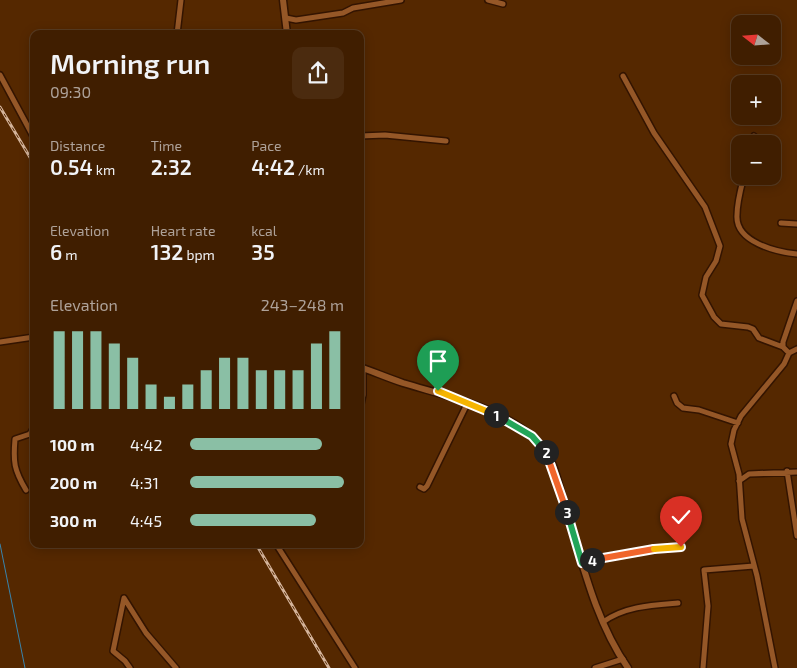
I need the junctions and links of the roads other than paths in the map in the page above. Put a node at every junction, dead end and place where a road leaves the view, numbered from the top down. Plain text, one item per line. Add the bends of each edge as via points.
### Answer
1 (181, 0) edge
2 (283, 0) edge
3 (402, 0) edge
4 (488, 0) edge
5 (503, 4) dead end
6 (286, 18) junction
7 (177, 30) edge
8 (287, 30) edge
9 (0, 75) edge
10 (623, 76) dead end
11 (30, 131) edge
12 (364, 136) edge
13 (446, 141) dead end
14 (742, 185) edge
15 (780, 223) dead end
16 (797, 224) edge
17 (797, 254) edge
18 (797, 301) edge
19 (30, 338) edge
20 (0, 342) edge
21 (783, 347) junction
22 (797, 349) edge
23 (789, 353) junction
24 (364, 369) edge
25 (674, 396) dead end
26 (468, 402) junction
27 (738, 423) junction
28 (30, 434) edge
29 (787, 471) junction
30 (797, 472) edge
31 (739, 481) junction
32 (420, 487) dead end
33 (26, 490) dead end
34 (797, 536) edge
35 (681, 547) dead end
36 (279, 548) edge
37 (582, 563) junction
38 (754, 566) junction
39 (678, 603) dead end
40 (603, 622) junction
41 (622, 659) junction
42 (130, 668) edge
43 (176, 668) edge
44 (355, 668) edge
45 (595, 668) edge
46 (628, 668) edge
47 (703, 668) edge
48 (775, 668) edge

1 - 7 street
2 - 6 street
3 - 6 street via 353,8 343,13 296,20
4 - 5 street
6 - 8 street
9 - 11 street
10 - 21 street via 654,133 704,207 720,246 716,261 706,277 702,296 705,304 721,324 748,327 759,338
12 - 13 street
14 - 17 street via 736,216 747,238
15 - 16 street
18 - 21 street via 784,335
19 - 20 street
21 - 23 street
22 - 23 street
23 - 27 street
24 - 26 street
25 - 27 street via 684,408
26 - 32 street via 427,486 424,490
26 - 37 street via 510,422 532,436 544,449 555,473
27 - 31 street via 731,444
28 - 33 street via 15,439 15,472
29 - 30 street
29 - 31 street via 748,474
29 - 34 street
31 - 38 street via 742,519
35 - 37 street via 620,554
36 - 44 street
37 - 40 street
38 - 47 street via 704,570 708,606
38 - 48 street
39 - 40 street via 642,606
40 - 41 street
41 - 45 street
41 - 46 street
42 - 43 street via 113,651 124,598 146,633

